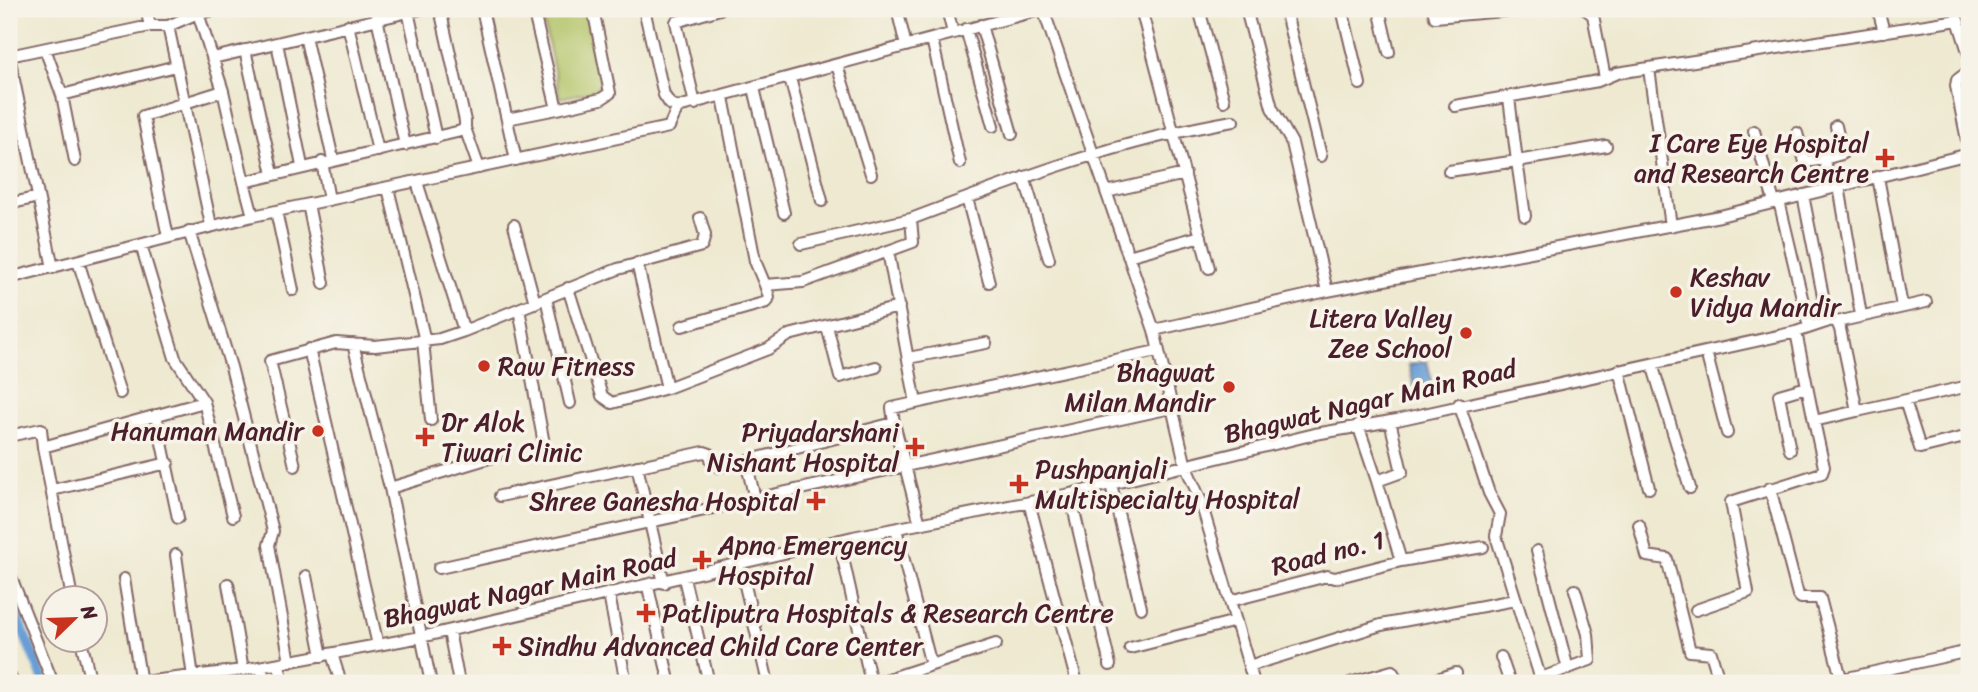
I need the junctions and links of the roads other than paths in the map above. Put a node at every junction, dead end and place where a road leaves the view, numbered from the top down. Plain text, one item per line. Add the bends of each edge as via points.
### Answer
1 (146, 9) edge
2 (219, 9) edge
3 (421, 9) edge
4 (440, 9) edge
5 (482, 9) edge
6 (533, 9) edge
7 (593, 9) edge
8 (644, 9) edge
9 (720, 9) edge
10 (897, 9) edge
11 (947, 9) edge
12 (993, 9) edge
13 (1141, 9) edge
14 (1199, 9) edge
15 (1246, 9) edge
16 (1285, 9) edge
17 (1342, 9) edge
18 (1379, 9) edge
19 (1433, 9) edge
20 (1526, 9) edge
21 (1585, 9) edge
22 (1878, 9) edge
23 (198, 11) edge
24 (408, 11) junction
25 (369, 16) edge
26 (996, 21) junction
27 (348, 25) junction
28 (981, 25) junction
29 (150, 26) junction
30 (168, 26) junction
31 (966, 29) junction
32 (1884, 32) junction
33 (953, 33) junction
34 (305, 36) junction
35 (932, 39) junction
36 (277, 43) junction
37 (906, 46) junction
38 (45, 48) junction
39 (245, 50) junction
40 (1389, 52) dead end
41 (1969, 55) edge
42 (9, 56) edge
43 (212, 58) junction
44 (837, 65) junction
45 (176, 66) junction
46 (1649, 69) junction
47 (1969, 71) edge
48 (790, 78) junction
49 (1605, 78) junction
50 (1360, 84) dead end
51 (754, 88) junction
52 (223, 91) junction
53 (62, 95) junction
54 (723, 97) junction
55 (1509, 98) junction
56 (1224, 101) dead end
57 (185, 104) junction
58 (695, 104) junction
59 (1455, 106) dead end
60 (678, 107) junction
61 (557, 109) junction
62 (507, 119) junction
63 (1233, 121) dead end
64 (993, 126) dead end
65 (1836, 126) dead end
66 (465, 128) junction
67 (1754, 131) dead end
68 (1797, 133) dead end
69 (1012, 134) dead end
70 (1174, 135) junction
71 (436, 138) junction
72 (405, 145) junction
73 (1606, 146) dead end
74 (378, 151) junction
75 (1969, 152) edge
76 (1093, 154) junction
77 (1321, 156) dead end
78 (1824, 159) junction
79 (327, 160) junction
80 (516, 160) junction
81 (1517, 160) junction
82 (75, 161) dead end
83 (960, 163) dead end
84 (302, 166) junction
85 (479, 169) junction
86 (1449, 170) dead end
87 (273, 174) junction
88 (871, 174) dead end
89 (1185, 174) junction
90 (1024, 177) junction
91 (1878, 177) junction
92 (244, 182) junction
93 (417, 182) junction
94 (1835, 187) junction
95 (388, 188) junction
96 (1106, 192) junction
97 (1804, 195) junction
98 (38, 197) junction
99 (967, 198) junction
100 (329, 200) junction
101 (822, 201) dead end
102 (1777, 202) junction
103 (9, 204) edge
104 (308, 204) junction
105 (276, 211) junction
106 (784, 213) dead end
107 (253, 216) junction
108 (1525, 216) dead end
109 (700, 218) dead end
110 (911, 219) junction
111 (211, 225) junction
112 (514, 225) dead end
113 (1671, 226) junction
114 (189, 231) junction
115 (1201, 236) junction
116 (168, 237) junction
117 (801, 244) dead end
118 (141, 245) junction
119 (888, 251) junction
120 (1128, 256) junction
121 (1049, 259) dead end
122 (78, 261) junction
123 (637, 264) junction
124 (53, 268) junction
125 (1209, 268) dead end
126 (9, 278) edge
127 (989, 282) dead end
128 (324, 284) dead end
129 (765, 285) junction
130 (568, 288) junction
131 (293, 290) dead end
132 (1327, 291) junction
133 (547, 298) junction
134 (1926, 302) dead end
135 (535, 303) junction
136 (1902, 306) junction
137 (899, 307) junction
138 (519, 309) junction
139 (1861, 315) junction
140 (1833, 322) junction
141 (682, 326) dead end
142 (828, 326) junction
143 (1809, 327) junction
144 (1154, 330) junction
145 (464, 331) junction
146 (1796, 332) junction
147 (424, 341) junction
148 (986, 343) dead end
149 (354, 344) junction
150 (309, 349) junction
151 (1157, 351) junction
152 (1706, 352) junction
153 (908, 358) junction
154 (1652, 364) junction
155 (876, 367) dead end
156 (1619, 370) junction
157 (1969, 386) edge
158 (1807, 387) junction
159 (667, 388) junction
160 (120, 393) dead end
161 (1905, 401) junction
162 (204, 402) junction
163 (570, 403) dead end
164 (916, 403) junction
165 (1459, 404) junction
166 (1171, 408) junction
167 (1857, 411) junction
168 (156, 415) junction
169 (431, 420) dead end
170 (1390, 421) junction
171 (1814, 421) junction
172 (894, 423) junction
173 (1358, 425) junction
174 (1727, 433) dead end
175 (9, 436) edge
176 (1969, 436) edge
177 (544, 444) dead end
178 (43, 447) junction
179 (1790, 450) dead end
180 (495, 456) dead end
181 (746, 460) junction
182 (168, 463) junction
183 (905, 464) junction
184 (295, 466) dead end
185 (637, 466) junction
186 (1185, 467) junction
187 (1377, 481) junction
188 (1111, 484) junction
189 (390, 488) junction
190 (1649, 488) dead end
191 (1690, 488) dead end
192 (1770, 488) junction
193 (52, 490) junction
194 (1070, 494) junction
195 (500, 496) dead end
196 (755, 499) junction
197 (1029, 502) junction
198 (233, 516) dead end
199 (178, 518) dead end
200 (650, 522) junction
201 (920, 524) junction
202 (1639, 525) dead end
203 (896, 529) junction
204 (839, 540) junction
205 (1483, 547) dead end
206 (1537, 551) dead end
207 (176, 555) dead end
208 (1401, 561) junction
209 (740, 564) junction
210 (439, 568) dead end
211 (9, 572) edge
212 (306, 576) dead end
213 (684, 578) junction
214 (124, 579) dead end
215 (664, 583) junction
216 (70, 584) edge
217 (228, 584) dead end
218 (649, 587) junction
219 (1575, 590) dead end
220 (609, 595) junction
221 (1515, 600) junction
222 (1230, 601) junction
223 (1141, 608) dead end
224 (1696, 610) dead end
225 (1236, 621) junction
226 (449, 631) junction
227 (421, 637) junction
228 (996, 644) dead end
229 (378, 645) junction
230 (1129, 648) dead end
231 (1969, 651) edge
232 (84, 654) edge
233 (327, 655) junction
234 (1501, 657) dead end
235 (284, 663) junction
236 (1110, 665) dead end
237 (931, 666) junction
238 (1249, 666) junction
239 (261, 667) junction
240 (1568, 669) junction
241 (243, 670) junction
242 (1456, 673) dead end
243 (9, 674) edge
244 (668, 676) dead end
245 (193, 677) junction
246 (230, 678) edge
247 (1841, 678) junction
248 (1863, 678) edge
249 (1541, 681) edge
250 (141, 682) edge
251 (13, 683) edge
252 (53, 683) edge
253 (91, 683) edge
254 (134, 683) edge
255 (265, 683) edge
256 (284, 683) edge
257 (341, 683) edge
258 (431, 683) edge
259 (458, 683) edge
260 (626, 683) edge
261 (709, 683) edge
262 (768, 683) edge
263 (873, 683) edge
264 (1077, 683) edge
265 (1254, 683) edge
266 (1350, 683) edge
267 (1399, 683) edge
268 (1426, 683) edge
269 (1510, 683) edge
270 (1720, 683) edge
271 (1825, 683) edge

1 - 29 street
2 - 23 street
3 - 24 street
4 - 66 street
5 - 62 street
6 - 61 street
7 - 61 street via 610,93
8 - 60 street via 664,95
9 - 58 street via 676,22
10 - 37 street
11 - 33 street
12 - 26 street
13 - 70 street
14 - 56 street
15 - 132 street via 1272,108 1292,143
16 - 77 street
17 - 50 street
18 - 40 street
19 - 20 street via 1435,17
21 - 49 street via 1593,15
22 - 32 street
23 - 30 street
23 - 43 street
24 - 25 street
24 - 71 street
25 - 27 street
25 - 72 street
26 - 28 street
26 - 76 street via 1043,9
27 - 34 street
27 - 74 street
28 - 31 street
28 - 69 street
29 - 30 street
29 - 38 street
30 - 45 street
31 - 33 street
31 - 64 street
32 - 41 street via 1958,20
32 - 46 street
33 - 35 street
34 - 36 street
34 - 79 street
35 - 37 street
35 - 83 street
36 - 39 street
36 - 84 street
37 - 44 street
38 - 42 street
38 - 53 street
39 - 43 street
39 - 87 street
42 - 98 street
43 - 52 street
44 - 48 street
44 - 88 street
45 - 53 street
45 - 57 street
46 - 49 street
46 - 113 street
47 - 75 street via 1956,86
48 - 51 street
48 - 101 street
49 - 55 street
51 - 54 street
51 - 106 street
52 - 57 street
52 - 92 street
53 - 82 street
54 - 58 street
54 - 129 street via 755,261
55 - 59 street
55 - 81 street
57 - 111 street
57 - 116 street via 142,116
58 - 60 street
60 - 80 street via 669,127
61 - 62 street
62 - 80 street
63 - 70 street
65 - 78 street via 1842,154
66 - 71 street
66 - 85 street
67 - 102 street
68 - 78 street via 1805,162
70 - 76 street
70 - 89 street
71 - 72 street
72 - 74 street
73 - 81 street
74 - 79 street
75 - 91 street
76 - 90 street
76 - 96 street
78 - 94 street
79 - 84 street
79 - 100 street
80 - 85 street
81 - 86 street
81 - 108 street
84 - 87 street
85 - 93 street
87 - 92 street
89 - 96 street
89 - 115 street
90 - 99 street
90 - 121 street
91 - 94 street
91 - 136 street
92 - 107 street
93 - 95 street
93 - 145 street
94 - 97 street
94 - 139 street
95 - 100 street
95 - 147 street
96 - 120 street
97 - 102 street
97 - 140 street
98 - 103 street
98 - 124 street
99 - 110 street
99 - 127 street
100 - 104 street
102 - 113 street
102 - 143 street
104 - 105 street
104 - 128 street
105 - 107 street
105 - 131 street
107 - 111 street
109 - 123 street via 705,235 702,246
110 - 117 street
110 - 119 street via 913,242
111 - 114 street
112 - 135 street
113 - 132 street
114 - 116 street
114 - 235 street via 231,367 273,531 269,545
115 - 120 street
115 - 125 street
116 - 118 street
118 - 122 street
118 - 162 street via 175,358
119 - 129 street via 803,282
119 - 137 street
120 - 144 street
122 - 124 street
122 - 160 street
123 - 130 street
123 - 159 street
124 - 126 street
129 - 141 street via 767,302
130 - 133 street
130 - 159 street via 604,399 612,402
132 - 144 street
133 - 135 street
133 - 163 street
134 - 136 street, Bhagwat Nagar Main Road
135 - 138 street
136 - 139 street, Bhagwat Nagar Main Road
137 - 142 street
137 - 153 street
138 - 145 street
138 - 177 street
139 - 140 street, Bhagwat Nagar Main Road
140 - 143 street, Bhagwat Nagar Main Road
140 - 167 street
142 - 155 street via 840,377
142 - 159 street via 781,338 768,349
143 - 146 street, Bhagwat Nagar Main Road
144 - 151 street
145 - 147 street
146 - 152 street, Bhagwat Nagar Main Road
146 - 158 street
147 - 149 street
147 - 169 street
148 - 153 street
149 - 150 street
149 - 189 street
150 - 184 street via 270,361
150 - 229 street
151 - 164 street
151 - 166 street
152 - 154 street, Bhagwat Nagar Main Road
152 - 174 street
153 - 164 street
154 - 156 street, Bhagwat Nagar Main Road
154 - 191 street
156 - 165 street, Bhagwat Nagar Main Road
156 - 190 street
157 - 161 street
158 - 171 street
158 - 179 street via 1779,395
161 - 167 street
161 - 176 street via 1920,448
162 - 168 street
162 - 198 street
164 - 172 street via 892,408
165 - 170 street, Bhagwat Nagar Main Road
165 - 221 street via 1485,484 1500,514 1496,536
166 - 183 street
166 - 186 street
167 - 171 street
168 - 178 street
168 - 182 street
170 - 173 street, Bhagwat Nagar Main Road
170 - 187 street via 1402,472
171 - 192 street via 1823,470
172 - 181 street
172 - 183 street
173 - 186 street, Bhagwat Nagar Main Road
173 - 187 street, Road no. 1
175 - 178 street via 41,429
178 - 193 street
180 - 189 street
181 - 185 street via 719,467 704,452
181 - 196 street
182 - 193 street
182 - 199 street
183 - 196 street
183 - 201 street
185 - 195 street
185 - 200 street
186 - 188 street, Bhagwat Nagar Main Road
186 - 222 street via 1200,499
187 - 208 street, Road no. 1
188 - 194 street, Bhagwat Nagar Main Road
188 - 223 street
189 - 227 street
192 - 224 street via 1730,505 1748,592
192 - 247 street via 1798,595 1820,598
193 - 216 street
194 - 197 street, Bhagwat Nagar Main Road
194 - 236 street
196 - 200 street
197 - 201 street, Bhagwat Nagar Main Road
197 - 264 street
200 - 210 street
200 - 215 street
201 - 203 street, Bhagwat Nagar Main Road
202 - 270 street via 1647,556 1667,559 1690,651 1711,653
203 - 204 street, Bhagwat Nagar Main Road
203 - 237 street
204 - 209 street, Bhagwat Nagar Main Road
204 - 263 street
205 - 208 street
206 - 240 street
207 - 245 street
208 - 222 street, Road no. 1
209 - 213 street, Bhagwat Nagar Main Road
209 - 262 street
211 - 252 street
212 - 233 street
213 - 215 street, Bhagwat Nagar Main Road
213 - 261 street
214 - 250 street
215 - 218 street, Bhagwat Nagar Main Road
217 - 241 street
218 - 220 street, Bhagwat Nagar Main Road
218 - 244 street
219 - 240 street via 1591,655 1587,663
220 - 226 street, Bhagwat Nagar Main Road
220 - 260 street
221 - 238 street via 1381,625
221 - 249 street
222 - 225 street
225 - 230 street
225 - 238 street
226 - 227 street, Bhagwat Nagar Main Road
226 - 259 street
227 - 229 street, Bhagwat Nagar Main Road
227 - 258 street
228 - 237 street
229 - 233 street, Bhagwat Nagar Main Road
231 - 248 street
232 - 253 street
233 - 235 street, Bhagwat Nagar Main Road
233 - 257 street
234 - 269 street
235 - 239 street, Bhagwat Nagar Main Road
235 - 256 street
237 - 263 street
238 - 265 street
239 - 241 street, Bhagwat Nagar Main Road
239 - 255 street
240 - 249 street
241 - 246 street, Bhagwat Nagar Main Road
242 - 268 street
243 - 251 street
245 - 246 street, Bhagwat Nagar Main Road
245 - 250 street, Bhagwat Nagar Main Road
247 - 248 street
247 - 271 street
250 - 254 street, Bhagwat Nagar Main Road
266 - 267 street via 1392,671

